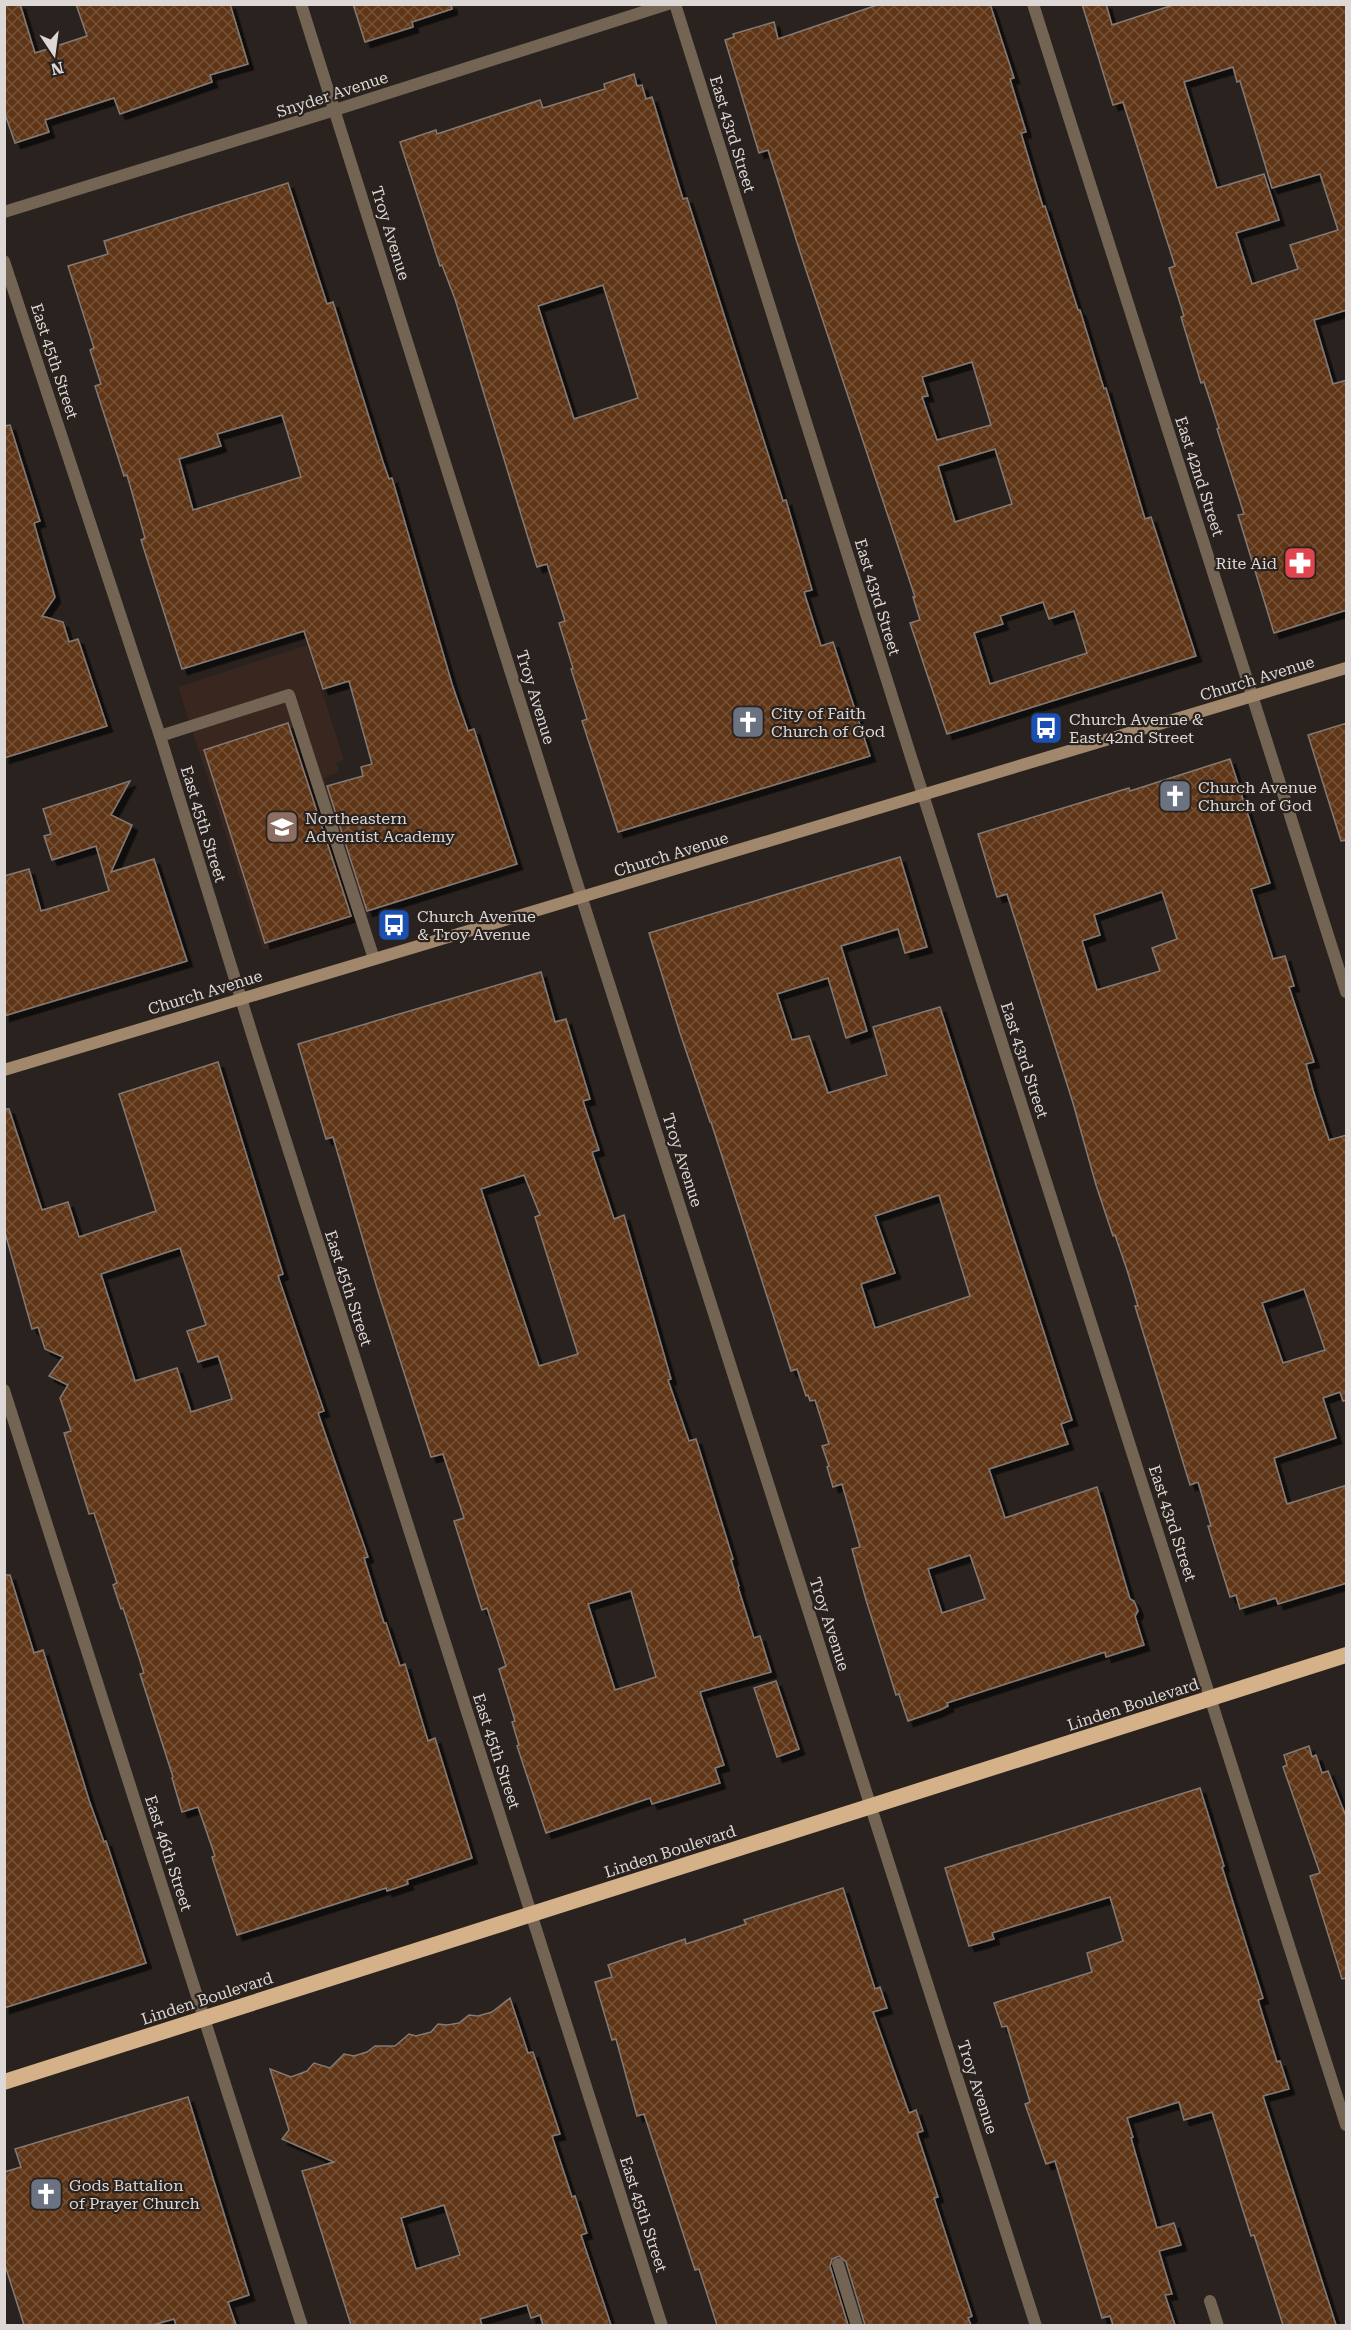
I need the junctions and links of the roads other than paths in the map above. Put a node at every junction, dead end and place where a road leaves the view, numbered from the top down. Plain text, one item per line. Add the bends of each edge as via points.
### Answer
1 (301, 4) edge
2 (668, 4) edge
3 (675, 4) edge
4 (1033, 4) edge
5 (335, 110) junction
6 (4, 212) edge
7 (4, 261) edge
8 (1347, 668) edge
9 (1252, 697) junction
10 (160, 736) junction
11 (923, 795) junction
12 (582, 897) junction
13 (374, 959) junction
14 (1347, 992) edge
15 (240, 999) junction
16 (4, 1070) edge
17 (4, 1390) edge
18 (1347, 1655) edge
19 (1211, 1698) junction
20 (871, 1806) junction
21 (531, 1914) junction
22 (205, 2018) junction
23 (4, 2082) edge
24 (1347, 2126) edge
25 (838, 2264) dead end
26 (1210, 2301) dead end
27 (302, 2325) edge
28 (662, 2325) edge
29 (857, 2325) edge
30 (1036, 2325) edge
31 (1218, 2325) edge

1 - 5 street, Troy Avenue
2 - 5 street, Snyder Avenue
3 - 11 street, East 43rd Street
4 - 9 street, East 42nd Street
5 - 6 street, Snyder Avenue
5 - 12 street, Troy Avenue
7 - 10 street, East 45th Street
8 - 9 main road, Church Avenue
9 - 11 main road, Church Avenue
9 - 14 street, East 42nd Street
10 - 13 street via 289,695
10 - 15 street, East 45th Street
11 - 12 main road, Church Avenue
11 - 19 street, East 43rd Street
12 - 13 main road, Church Avenue
12 - 20 street, Troy Avenue
13 - 15 main road, Church Avenue
15 - 16 main road, Church Avenue
15 - 21 street, East 45th Street
17 - 22 street, East 46th Street
18 - 19 highway, Linden Boulevard
19 - 20 highway, Linden Boulevard
19 - 24 street, East 43rd Street
20 - 21 highway, Linden Boulevard
20 - 30 street, Troy Avenue
21 - 22 highway, Linden Boulevard
21 - 28 street, East 45th Street
22 - 23 highway, Linden Boulevard
22 - 27 street, East 46th Street
25 - 29 street
26 - 31 street

